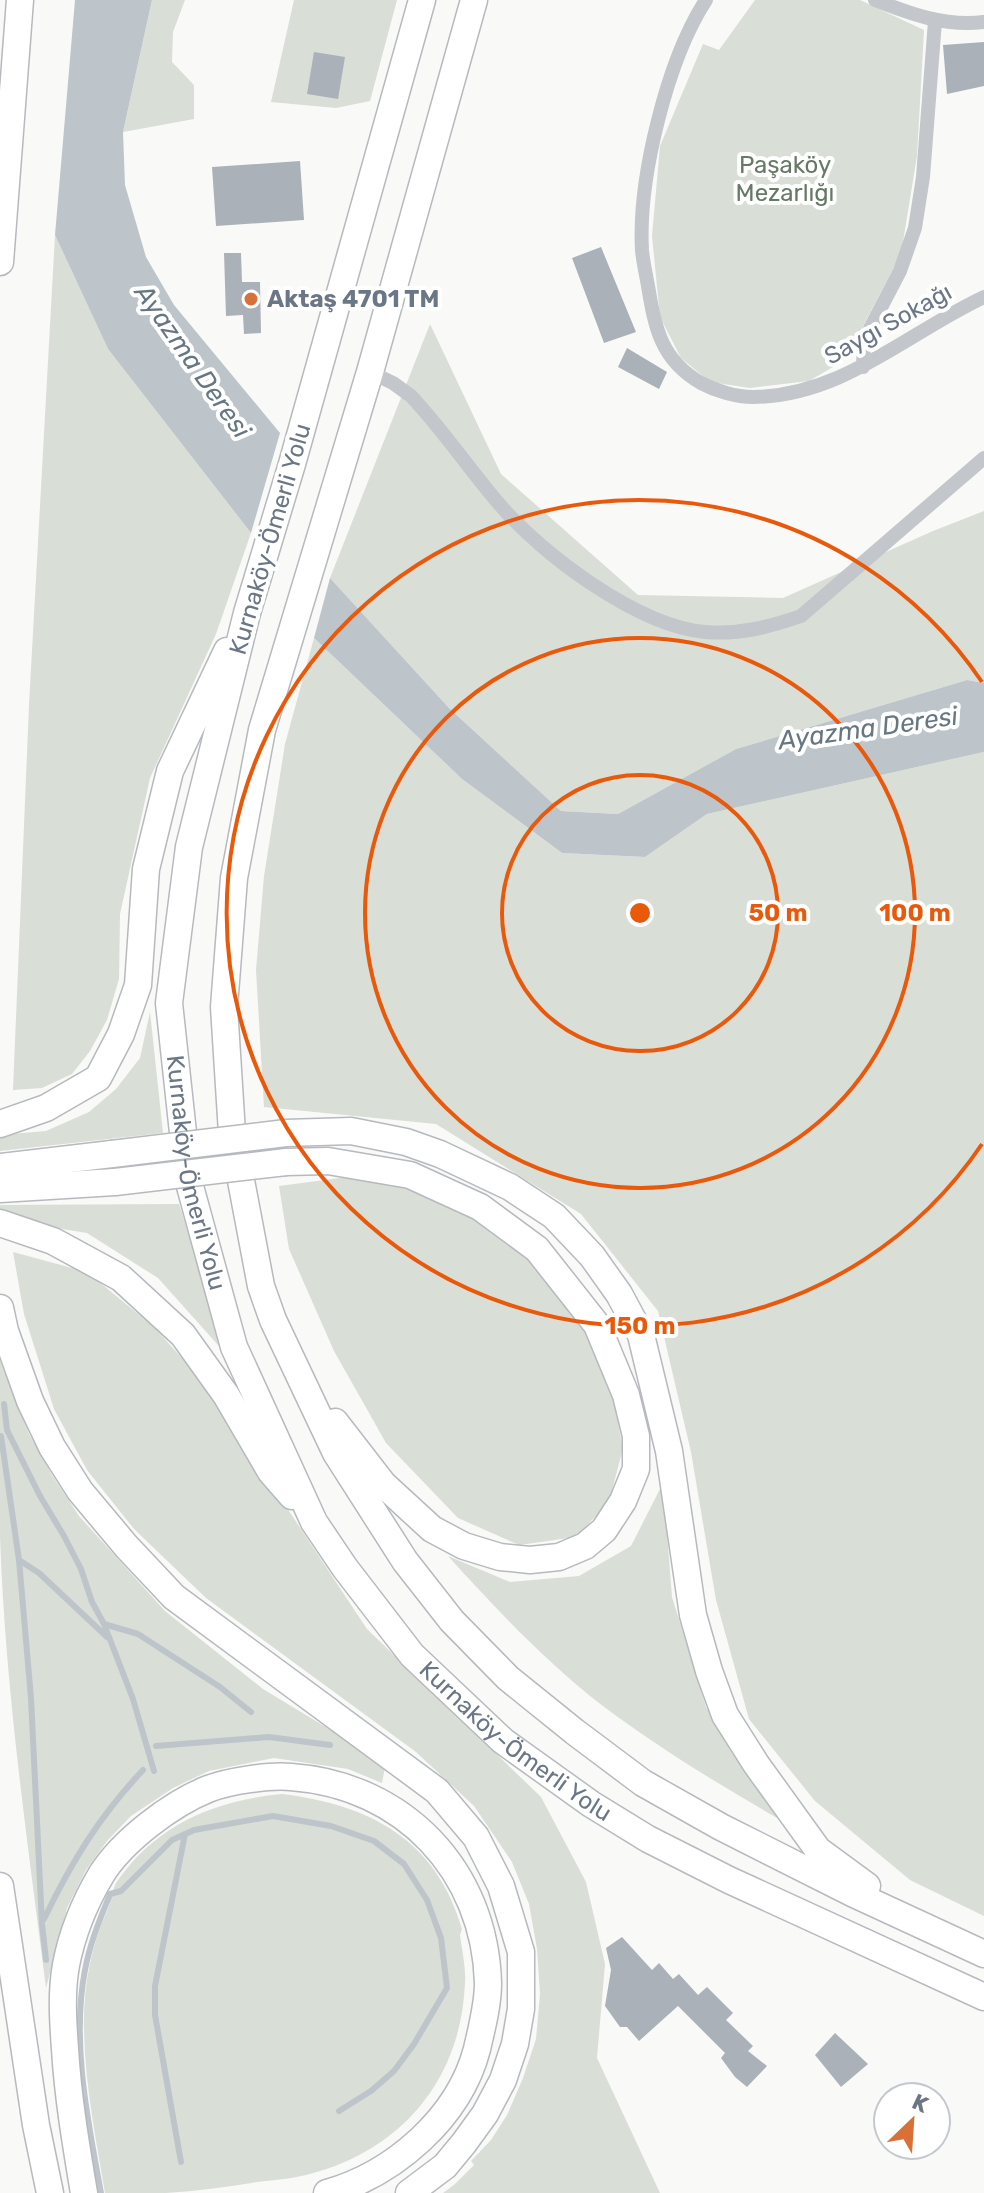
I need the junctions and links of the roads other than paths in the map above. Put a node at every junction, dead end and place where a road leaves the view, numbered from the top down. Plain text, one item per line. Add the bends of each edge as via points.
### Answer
1 (20, 0) edge
2 (422, 0) edge
3 (474, 0) edge
4 (706, 0) edge
5 (875, 0) edge
6 (935, 21) junction
7 (984, 22) edge
8 (0, 262) edge
9 (984, 297) edge
10 (863, 367) junction
11 (370, 372) junction
12 (984, 458) edge
13 (247, 613) junction
14 (0, 1124) edge
15 (0, 1167) edge
16 (0, 1189) edge
17 (0, 1223) edge
18 (0, 1308) edge
19 (273, 1320) junction
20 (314, 1522) junction
21 (0, 1886) edge
22 (984, 1954) edge
23 (984, 1997) edge
24 (50, 2193) edge
25 (84, 2193) edge
26 (327, 2193) edge
27 (409, 2193) edge

1 - 8 highway
2 - 13 highway, Kurnaköy-Ömerli Yolu
3 - 11 highway, Kurnaköy-Ömerli Yolu
4 - 10 street, Saygı Sokağı via 677,61 646,183 642,251 658,335 677,365 709,387 731,394 803,391
5 - 6 street
6 - 7 street
6 - 10 street via 920,202 900,271 864,340
9 - 10 street, Saygı Sokağı
11 - 12 street via 411,396 502,507 570,568 660,621 703,632 772,627 801,616
11 - 19 highway, Kurnaköy-Ömerli Yolu via 262,730 234,878 224,1007 232,1133 261,1286
13 - 14 highway via 170,771 146,869 138,985 121,1034 98,1078 46,1108
13 - 20 highway, Kurnaköy-Ömerli Yolu via 189,847 169,1003 188,1179 234,1347
15 - 22 highway, bridge via 286,1133 351,1131 440,1154 510,1187 554,1216 592,1256 641,1335 669,1451 693,1615 725,1715 818,1850 859,1881
16 - 19 highway, bridge via 328,1161 410,1175 480,1207 537,1249 597,1325 626,1395 636,1436 636,1469 623,1501 604,1530 559,1557 500,1557 464,1546 432,1529 383,1484 344,1437
17 - 20 highway via 53,1241 121,1278 183,1335 271,1472
18 - 27 highway via 30,1401 52,1447 126,1546 174,1597 437,1791 476,1837 501,1886 521,1952 515,2044 503,2080 464,2143 445,2166
19 - 22 highway, Kurnaköy-Ömerli Yolu via 336,1453 405,1561 452,1621 508,1678 643,1783 721,1827
20 - 23 highway, Kurnaköy-Ömerli Yolu via 412,1655 503,1741 591,1804 729,1880
21 - 24 highway
25 - 26 highway via 68,2097 63,2018 66,1966 80,1918 102,1873 156,1818 209,1789 290,1776 369,1797 414,1824 445,1856 470,1896 488,1985 472,2066 444,2112 390,2165

